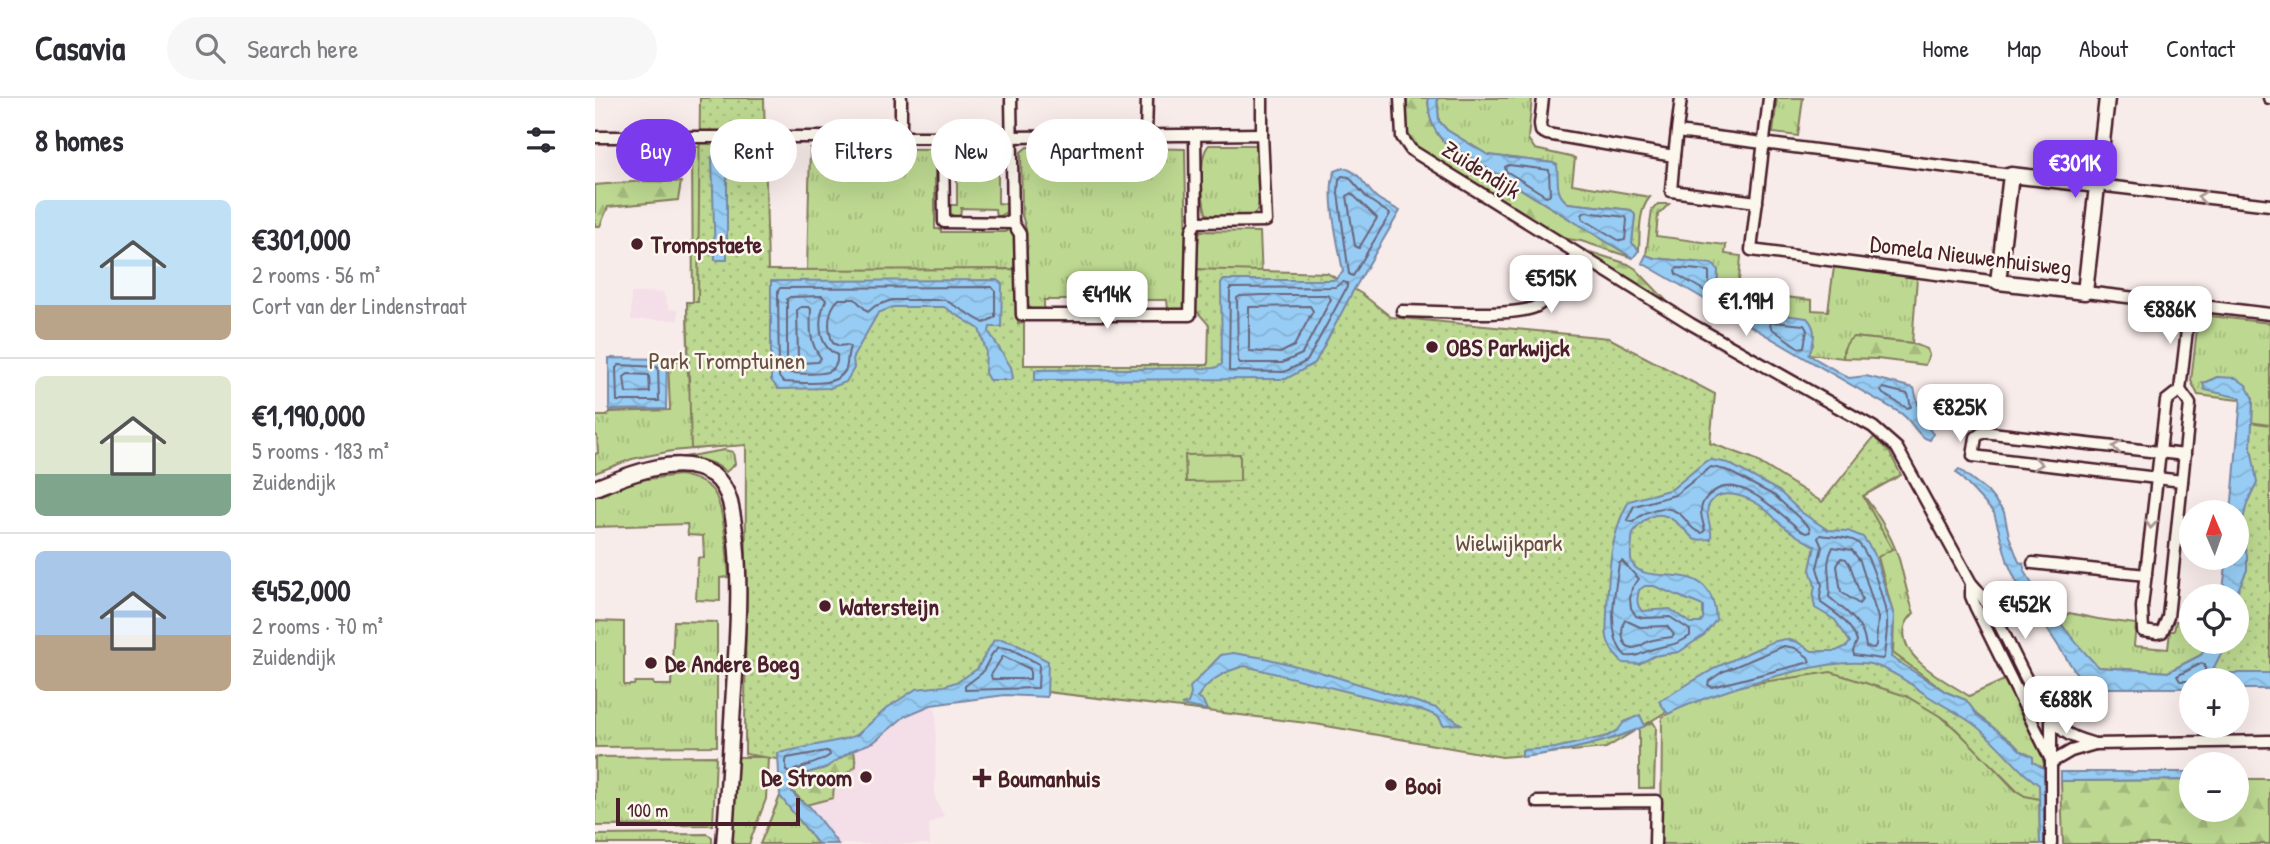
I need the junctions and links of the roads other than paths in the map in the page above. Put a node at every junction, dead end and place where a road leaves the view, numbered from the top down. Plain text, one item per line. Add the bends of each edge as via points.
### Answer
1 (901, 98) edge
2 (1011, 98) edge
3 (1147, 98) edge
4 (1262, 98) edge
5 (1400, 98) edge
6 (1543, 98) edge
7 (1681, 98) edge
8 (1769, 98) edge
9 (2107, 98) edge
10 (901, 119) edge
11 (1011, 119) edge
12 (1146, 119) edge
13 (1677, 132) junction
14 (1262, 134) junction
15 (1195, 135) junction
16 (1168, 136) edge
17 (595, 137) edge
18 (811, 137) edge
19 (1764, 143) junction
20 (1674, 156) junction
21 (2011, 175) junction
22 (1012, 180) edge
23 (944, 182) edge
24 (2097, 185) junction
25 (1757, 202) junction
26 (2270, 205) edge
27 (1196, 222) junction
28 (1013, 223) junction
29 (1576, 254) junction
30 (1998, 282) junction
31 (2085, 292) junction
32 (2190, 304) junction
33 (1402, 311) dead end
34 (2270, 314) edge
35 (2180, 390) junction
36 (2158, 453) junction
37 (2185, 455) junction
38 (2156, 478) junction
39 (2182, 481) junction
40 (595, 488) edge
41 (2033, 563) dead end
42 (2146, 575) junction
43 (1971, 583) junction
44 (2051, 719) junction
45 (2270, 741) edge
46 (2095, 744) junction
47 (2052, 762) junction
48 (1537, 802) dead end
49 (724, 844) edge
50 (1655, 844) edge
51 (2051, 844) edge

1 - 10 street
2 - 11 street
3 - 12 street
4 - 14 street
5 - 29 street, Zuidendijk via 1402,137 1411,150
6 - 20 street via 1539,124 1547,134
7 - 13 street
8 - 19 street
9 - 24 street
13 - 19 street
13 - 20 street
14 - 15 street
14 - 27 street via 1266,221
15 - 16 street
15 - 27 street
17 - 18 street
19 - 21 street
19 - 25 street
20 - 25 street via 1671,191
21 - 24 street
21 - 30 street
22 - 28 street
23 - 28 street via 944,222
26 -> 24 street
24 - 31 street
25 - 30 street, Domela Nieuwenhuisweg via 1751,250
27 - 28 street via 1190,315 1022,315 1020,234
29 - 33 street via 1539,305 1520,312
29 - 43 street, Zuidendijk via 1873,427 1896,448
30 - 31 street, Domela Nieuwenhuisweg
31 - 32 street, Domela Nieuwenhuisweg
32 - 34 street, Domela Nieuwenhuisweg
32 - 35 street
35 - 36 street via 2166,401
35 - 37 street via 2190,404
36 - 37 street
36 - 38 street
36 -> 38 street via 1983,432 1976,437 1973,456
37 - 39 street
38 - 39 street
38 -> 42 street
39 - 42 street via 2168,617 2162,632 2143,631
40 - 49 street via 632,473 697,467 720,482 730,500 738,586
41 - 42 street
43 - 44 street, Zuidendijk
43 - 47 street, Zuidendijk via 1976,608
44 - 46 street, Zuidendijk via 2067,734
44 - 47 street, Zuidendijk
45 - 46 street, Zuidendijk
46 - 47 street, Zuidendijk
47 - 51 street
48 - 50 street via 1656,802

